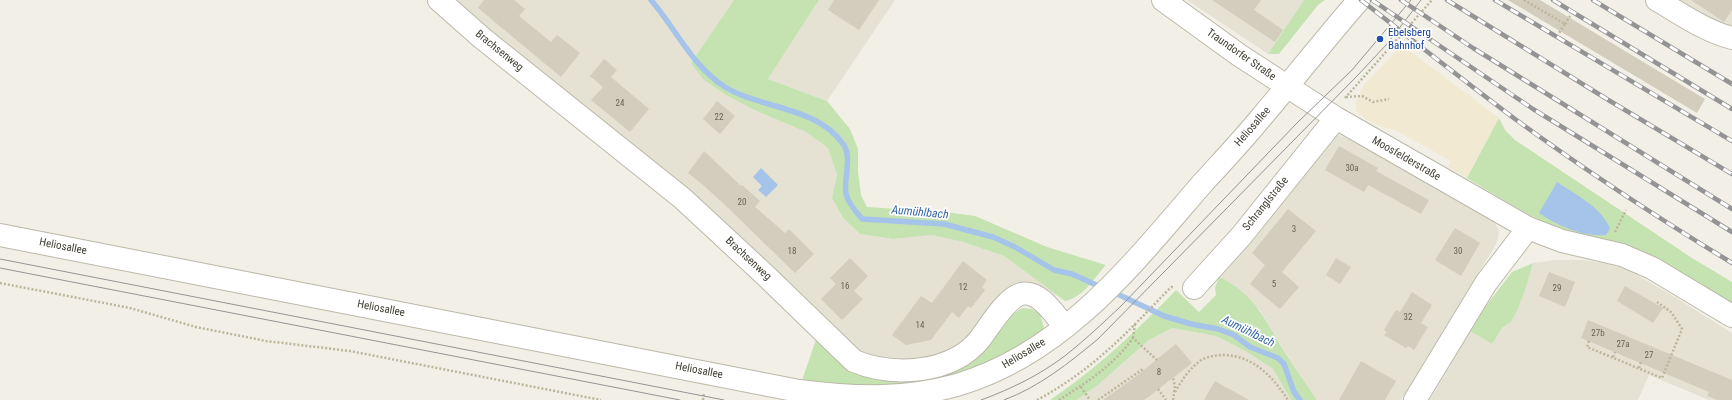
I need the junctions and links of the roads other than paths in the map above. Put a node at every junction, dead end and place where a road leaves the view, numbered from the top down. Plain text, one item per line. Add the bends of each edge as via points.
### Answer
1 (439, 0) edge
2 (1163, 0) edge
3 (1359, 0) edge
4 (1657, 0) edge
5 (1732, 38) edge
6 (1286, 86) junction
7 (1336, 118) junction
8 (1528, 228) junction
9 (0, 235) edge
10 (1194, 288) dead end
11 (1732, 316) edge
12 (1065, 327) junction
13 (1415, 400) edge

1 - 12 street, Brachsenweg via 482,38 682,198 854,361 891,371 917,370 944,364 966,352 979,340 1001,311 1021,294 1033,296 1044,302
2 - 6 street, Traundorfer Straße
3 - 6 street, Traundorfer Straße
4 - 5 street via 1718,34
6 - 7 street, Moosfelderstraße
6 - 12 street, Heliosallee via 1172,221 1116,281
7 - 8 street, Moosfelderstraße
7 - 10 street, Schranglstraße via 1242,234
8 - 11 street, Moosfelderstraße via 1562,241 1622,255 1646,265
8 - 13 street via 1486,283
9 - 12 street, Heliosallee via 799,391 846,397 900,396 958,385 1005,366 1036,349

